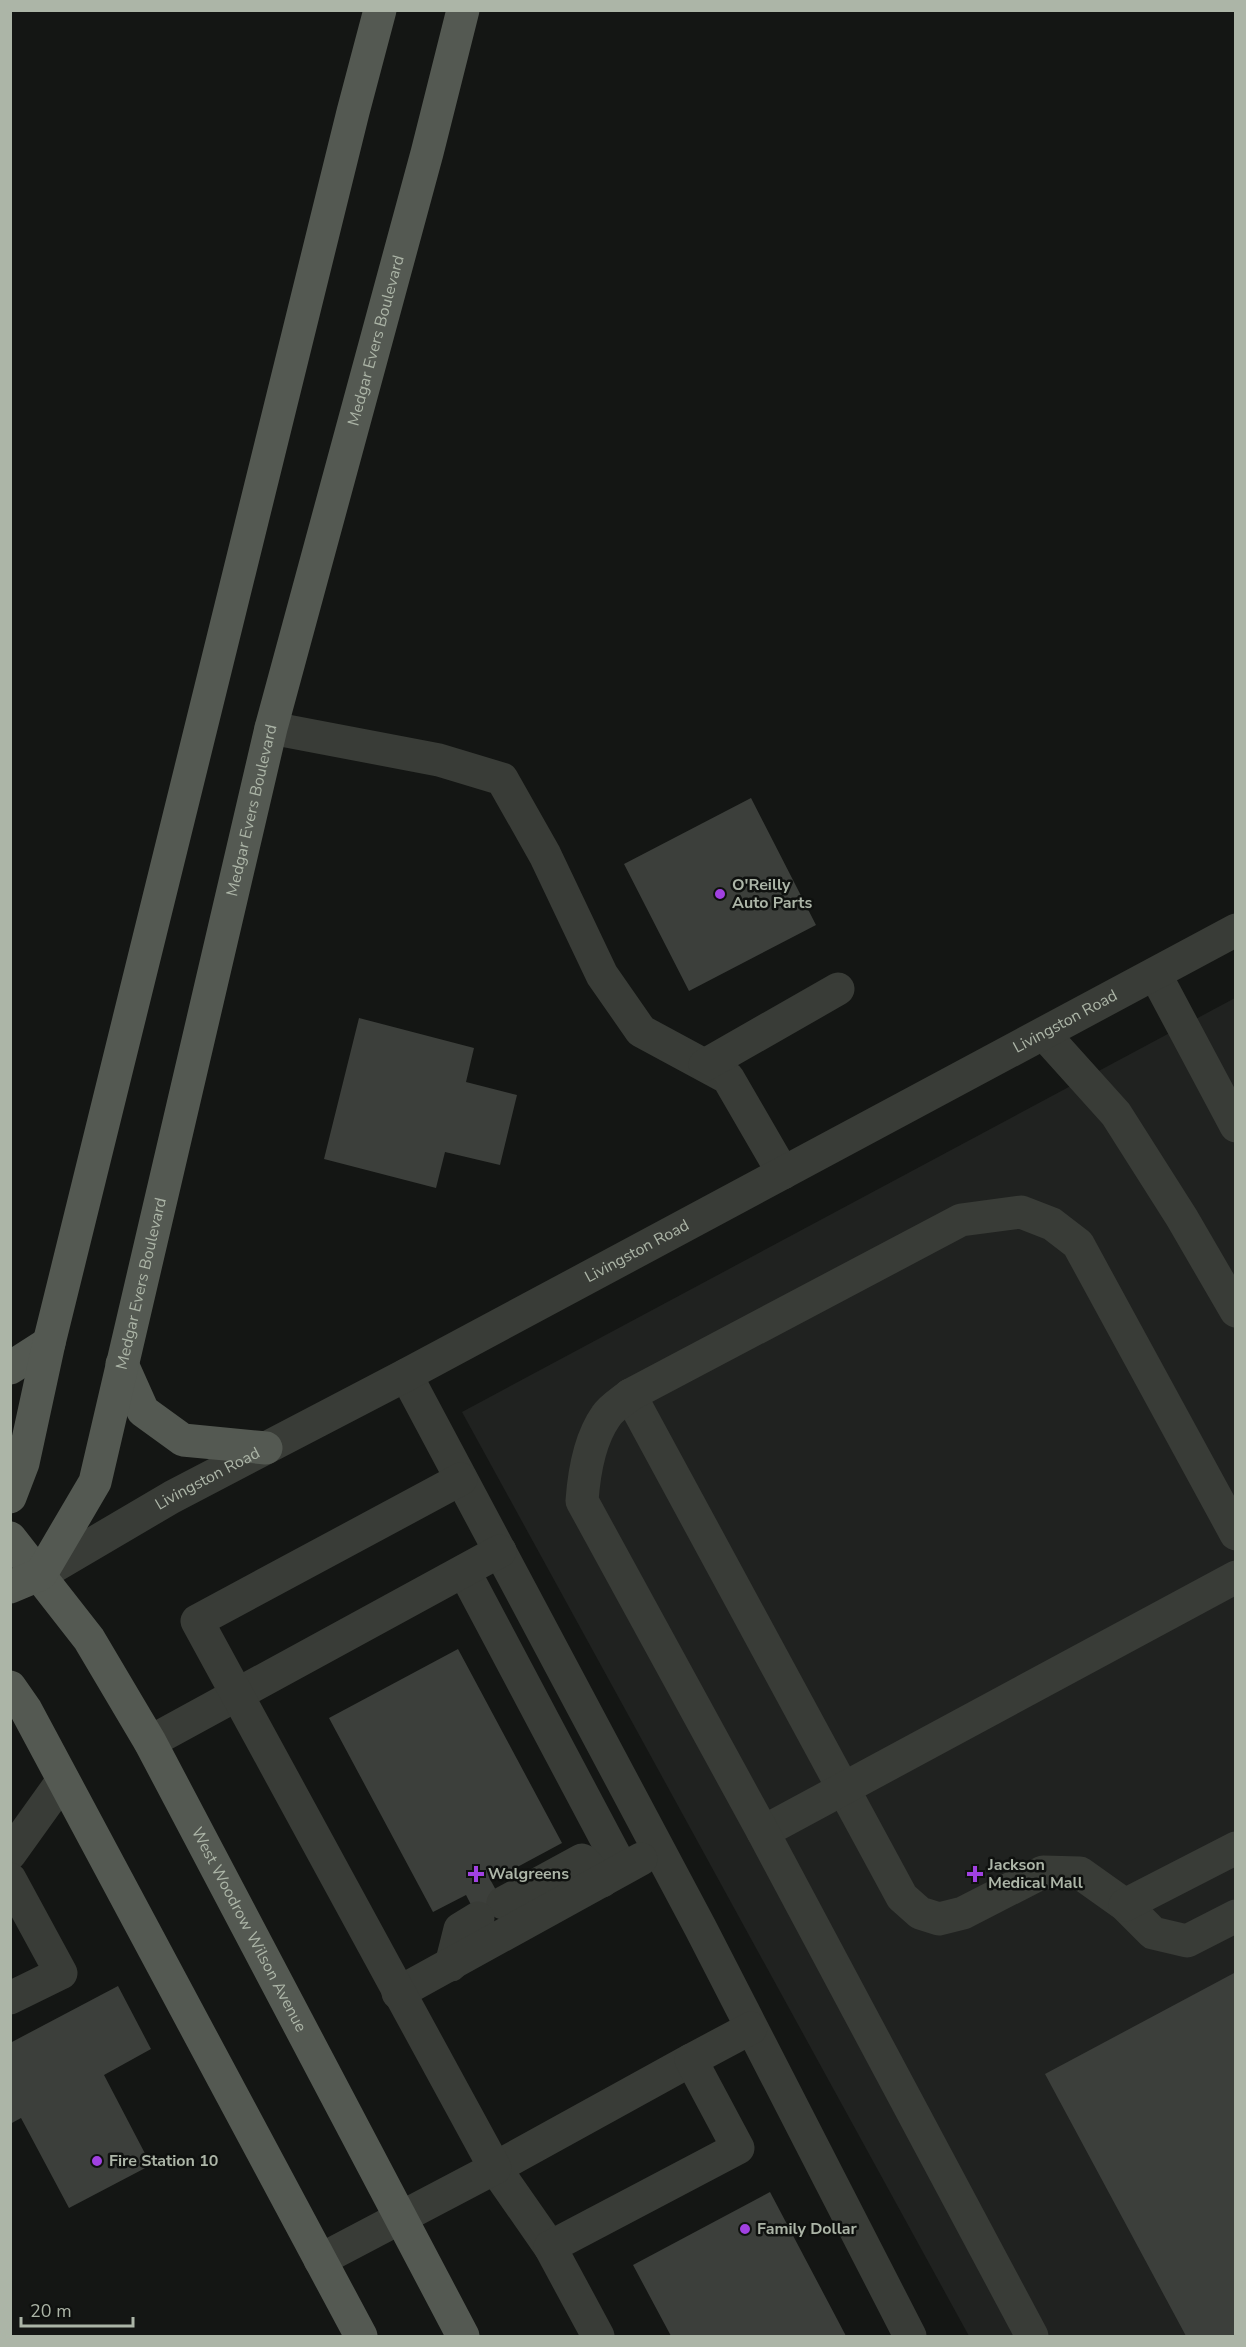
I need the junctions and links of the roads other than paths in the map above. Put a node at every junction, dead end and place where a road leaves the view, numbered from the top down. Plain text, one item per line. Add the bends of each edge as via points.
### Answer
1 (380, 10) edge
2 (463, 10) edge
3 (271, 728) junction
4 (1236, 930) edge
5 (1155, 974) junction
6 (838, 990) dead end
7 (1044, 1034) junction
8 (705, 1065) junction
9 (1236, 1126) edge
10 (783, 1173) junction
11 (1236, 1311) edge
12 (49, 1343) junction
13 (122, 1364) junction
14 (10, 1368) edge
15 (406, 1375) junction
16 (630, 1395) junction
17 (266, 1448) junction
18 (461, 1479) junction
19 (10, 1497) edge
20 (1236, 1534) edge
21 (10, 1538) edge
22 (500, 1551) junction
23 (464, 1571) junction
24 (41, 1574) junction
25 (1236, 1577) edge
26 (10, 1587) edge
27 (10, 1687) edge
28 (237, 1696) junction
29 (150, 1742) junction
30 (63, 1780) junction
31 (844, 1789) junction
32 (763, 1832) junction
33 (1236, 1848) edge
34 (658, 1849) junction
35 (10, 1854) edge
36 (612, 1875) junction
37 (10, 1879) edge
38 (1125, 1905) junction
39 (1236, 1916) edge
40 (451, 1965) junction
41 (12, 1993) edge
42 (398, 1993) junction
43 (751, 2028) junction
44 (691, 2060) junction
45 (495, 2168) junction
46 (399, 2217) junction
47 (550, 2247) junction
48 (320, 2260) junction
49 (361, 2337) edge
50 (463, 2337) edge
51 (598, 2337) edge
52 (910, 2337) edge
53 (1032, 2337) edge

1 - 12 main road
2 - 3 main road, Medgar Evers Boulevard
3 - 8 street via 440,760 502,779 545,855 602,975 641,1031
3 - 13 main road, Medgar Evers Boulevard
4 - 5 street, Livingston Road
5 - 7 street, Livingston Road
5 - 9 street
6 - 8 street
7 - 10 street, Livingston Road
7 - 11 street via 1116,1114
8 - 10 street via 728,1078
10 - 15 street, Livingston Road
12 - 14 main road
12 - 19 main road via 23,1463
13 - 17 main road via 143,1411 183,1440
13 - 24 main road, Medgar Evers Boulevard via 95,1482
15 - 17 street, Livingston Road
15 - 18 street
16 - 20 street via 961,1220 1021,1212 1052,1224 1078,1244
16 - 31 street
16 - 32 street via 606,1416 584,1472 582,1501
17 - 24 street, Livingston Road via 172,1497
18 - 22 street
18 - 28 street via 196,1621
21 - 24 main road, West Woodrow Wilson Avenue
22 - 23 street
22 - 34 street
23 - 28 street
23 - 36 street
24 - 26 main road
24 - 29 main road, West Woodrow Wilson Avenue via 89,1639
25 - 31 street
27 - 30 main road
28 - 29 street
28 - 42 street
29 - 46 main road, West Woodrow Wilson Avenue
30 - 35 street
30 - 48 main road
31 - 32 street
31 - 38 street via 902,1897 920,1913 939,1919 963,1913 1043,1872 1080,1873
32 - 53 street
33 - 38 street
34 - 36 street
34 - 43 street
36 - 40 street
36 - 40 street via 582,1860 490,1911 460,1929
37 - 41 street via 61,1973
38 - 39 street via 1153,1933 1187,1941
40 - 42 street
42 - 45 street
43 - 44 street
43 - 52 street
44 - 45 street
44 - 47 street via 738,2148
45 - 46 street
45 - 47 street
46 - 48 street
46 - 50 main road, West Woodrow Wilson Avenue
47 - 51 street
48 - 49 main road

